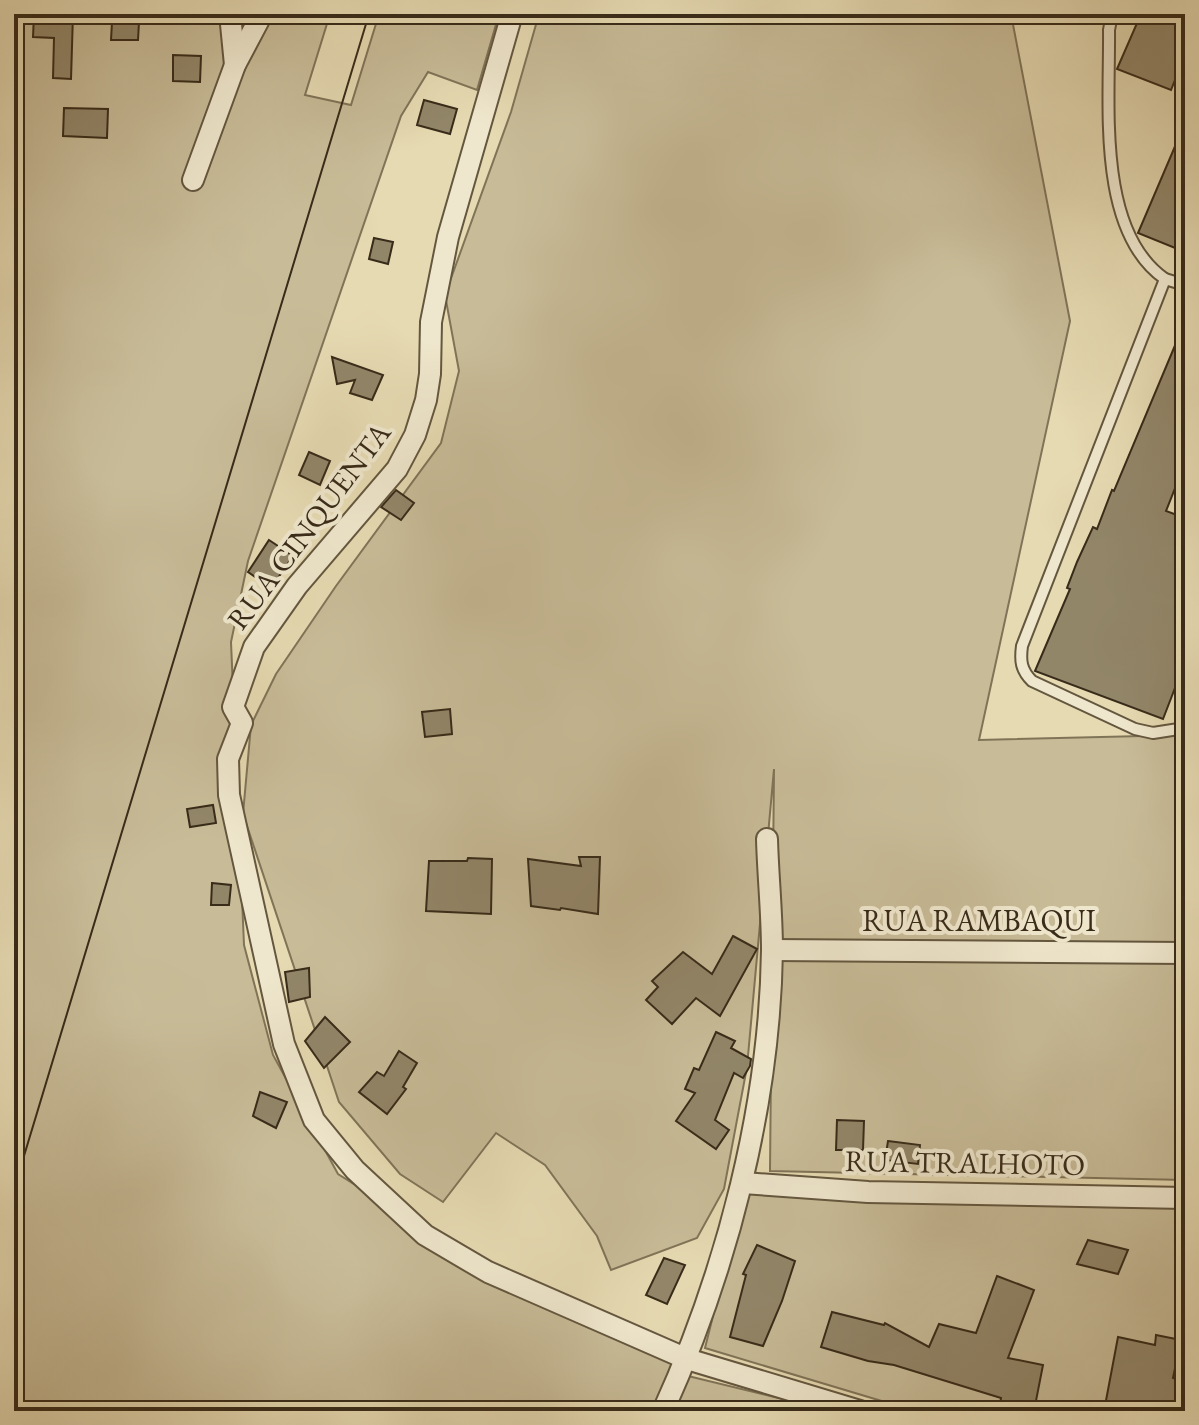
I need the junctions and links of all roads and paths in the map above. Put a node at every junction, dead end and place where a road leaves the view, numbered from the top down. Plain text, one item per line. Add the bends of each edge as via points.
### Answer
1 (230, 14) edge
2 (262, 14) edge
3 (512, 14) edge
4 (1112, 14) edge
5 (235, 65) junction
6 (193, 180) dead end
7 (1165, 279) junction
8 (1185, 285) edge
9 (1185, 728) edge
10 (767, 839) dead end
11 (772, 950) junction
12 (1185, 953) edge
13 (743, 1183) junction
14 (1185, 1198) edge
15 (687, 1359) junction
16 (663, 1411) edge
17 (860, 1411) edge

1 - 5 street
2 - 5 street
3 - 15 street, RUA CINQUENTA via 448,237 431,322 426,400 397,469 297,586 254,647 233,707 242,723 228,759 229,795 284,1044 314,1120 355,1170 425,1235 488,1272
4 - 7 lane via 1110,158 1133,241 1150,268
5 - 6 street
7 - 8 lane
7 - 9 lane via 1020,661 1032,681 1135,729 1153,733
10 - 11 street
11 - 12 street, RUA RAMBAQUI
11 - 13 street via 764,1047
13 - 14 street, RUA TRALHOTO via 868,1192
13 - 15 street
15 - 16 street
15 - 17 street

